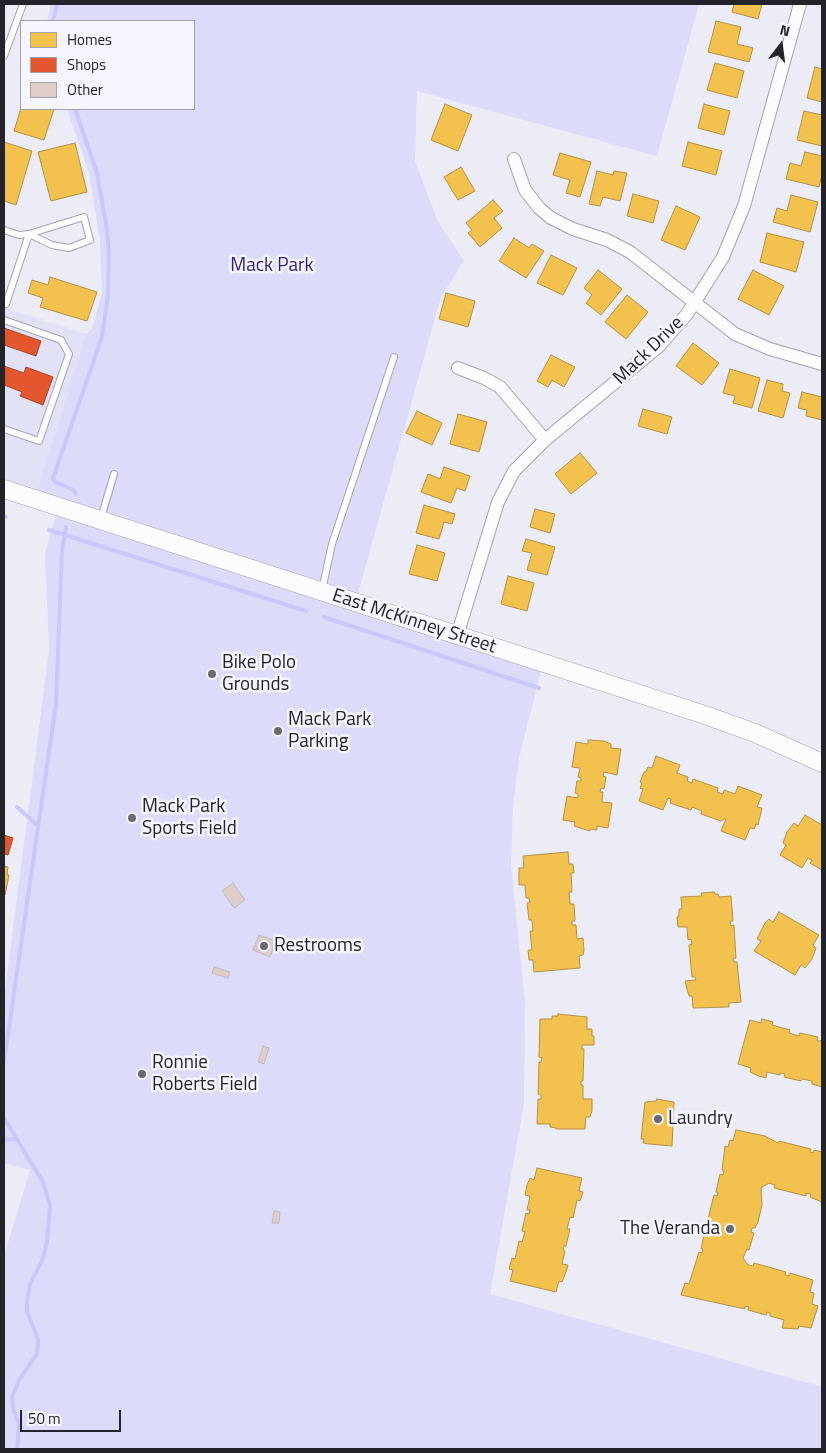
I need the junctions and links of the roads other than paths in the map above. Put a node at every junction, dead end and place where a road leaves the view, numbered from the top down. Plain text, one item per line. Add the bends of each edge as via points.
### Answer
1 (23, 4) edge
2 (800, 4) edge
3 (4, 56) edge
4 (514, 159) dead end
5 (4, 230) edge
6 (29, 234) junction
7 (6, 304) dead end
8 (694, 304) junction
9 (4, 320) edge
10 (394, 357) dead end
11 (822, 364) edge
12 (458, 368) dead end
13 (4, 429) edge
14 (545, 440) junction
15 (114, 474) dead end
16 (4, 489) edge
17 (100, 521) junction
18 (321, 592) junction
19 (457, 636) junction
20 (822, 763) edge

1 - 3 lane
2 - 8 street, Mack Drive via 740,215 722,257
4 - 8 street via 525,190 544,213 566,226 630,252
5 - 6 lane
6 - 6 lane via 52,245 69,248 90,240 84,217
6 - 7 lane
8 - 11 street via 746,340
8 - 14 street, Mack Drive via 670,336 648,357
9 - 13 lane via 61,340 69,354 39,441
10 - 18 lane via 332,544
12 - 14 street via 500,387
14 - 19 street, Mack Drive via 522,460 505,485
15 - 17 lane
16 - 17 main road, East McKinney Street
17 - 18 main road, East McKinney Street
18 - 19 main road, East McKinney Street
19 - 20 main road, East McKinney Street via 704,715 755,733

